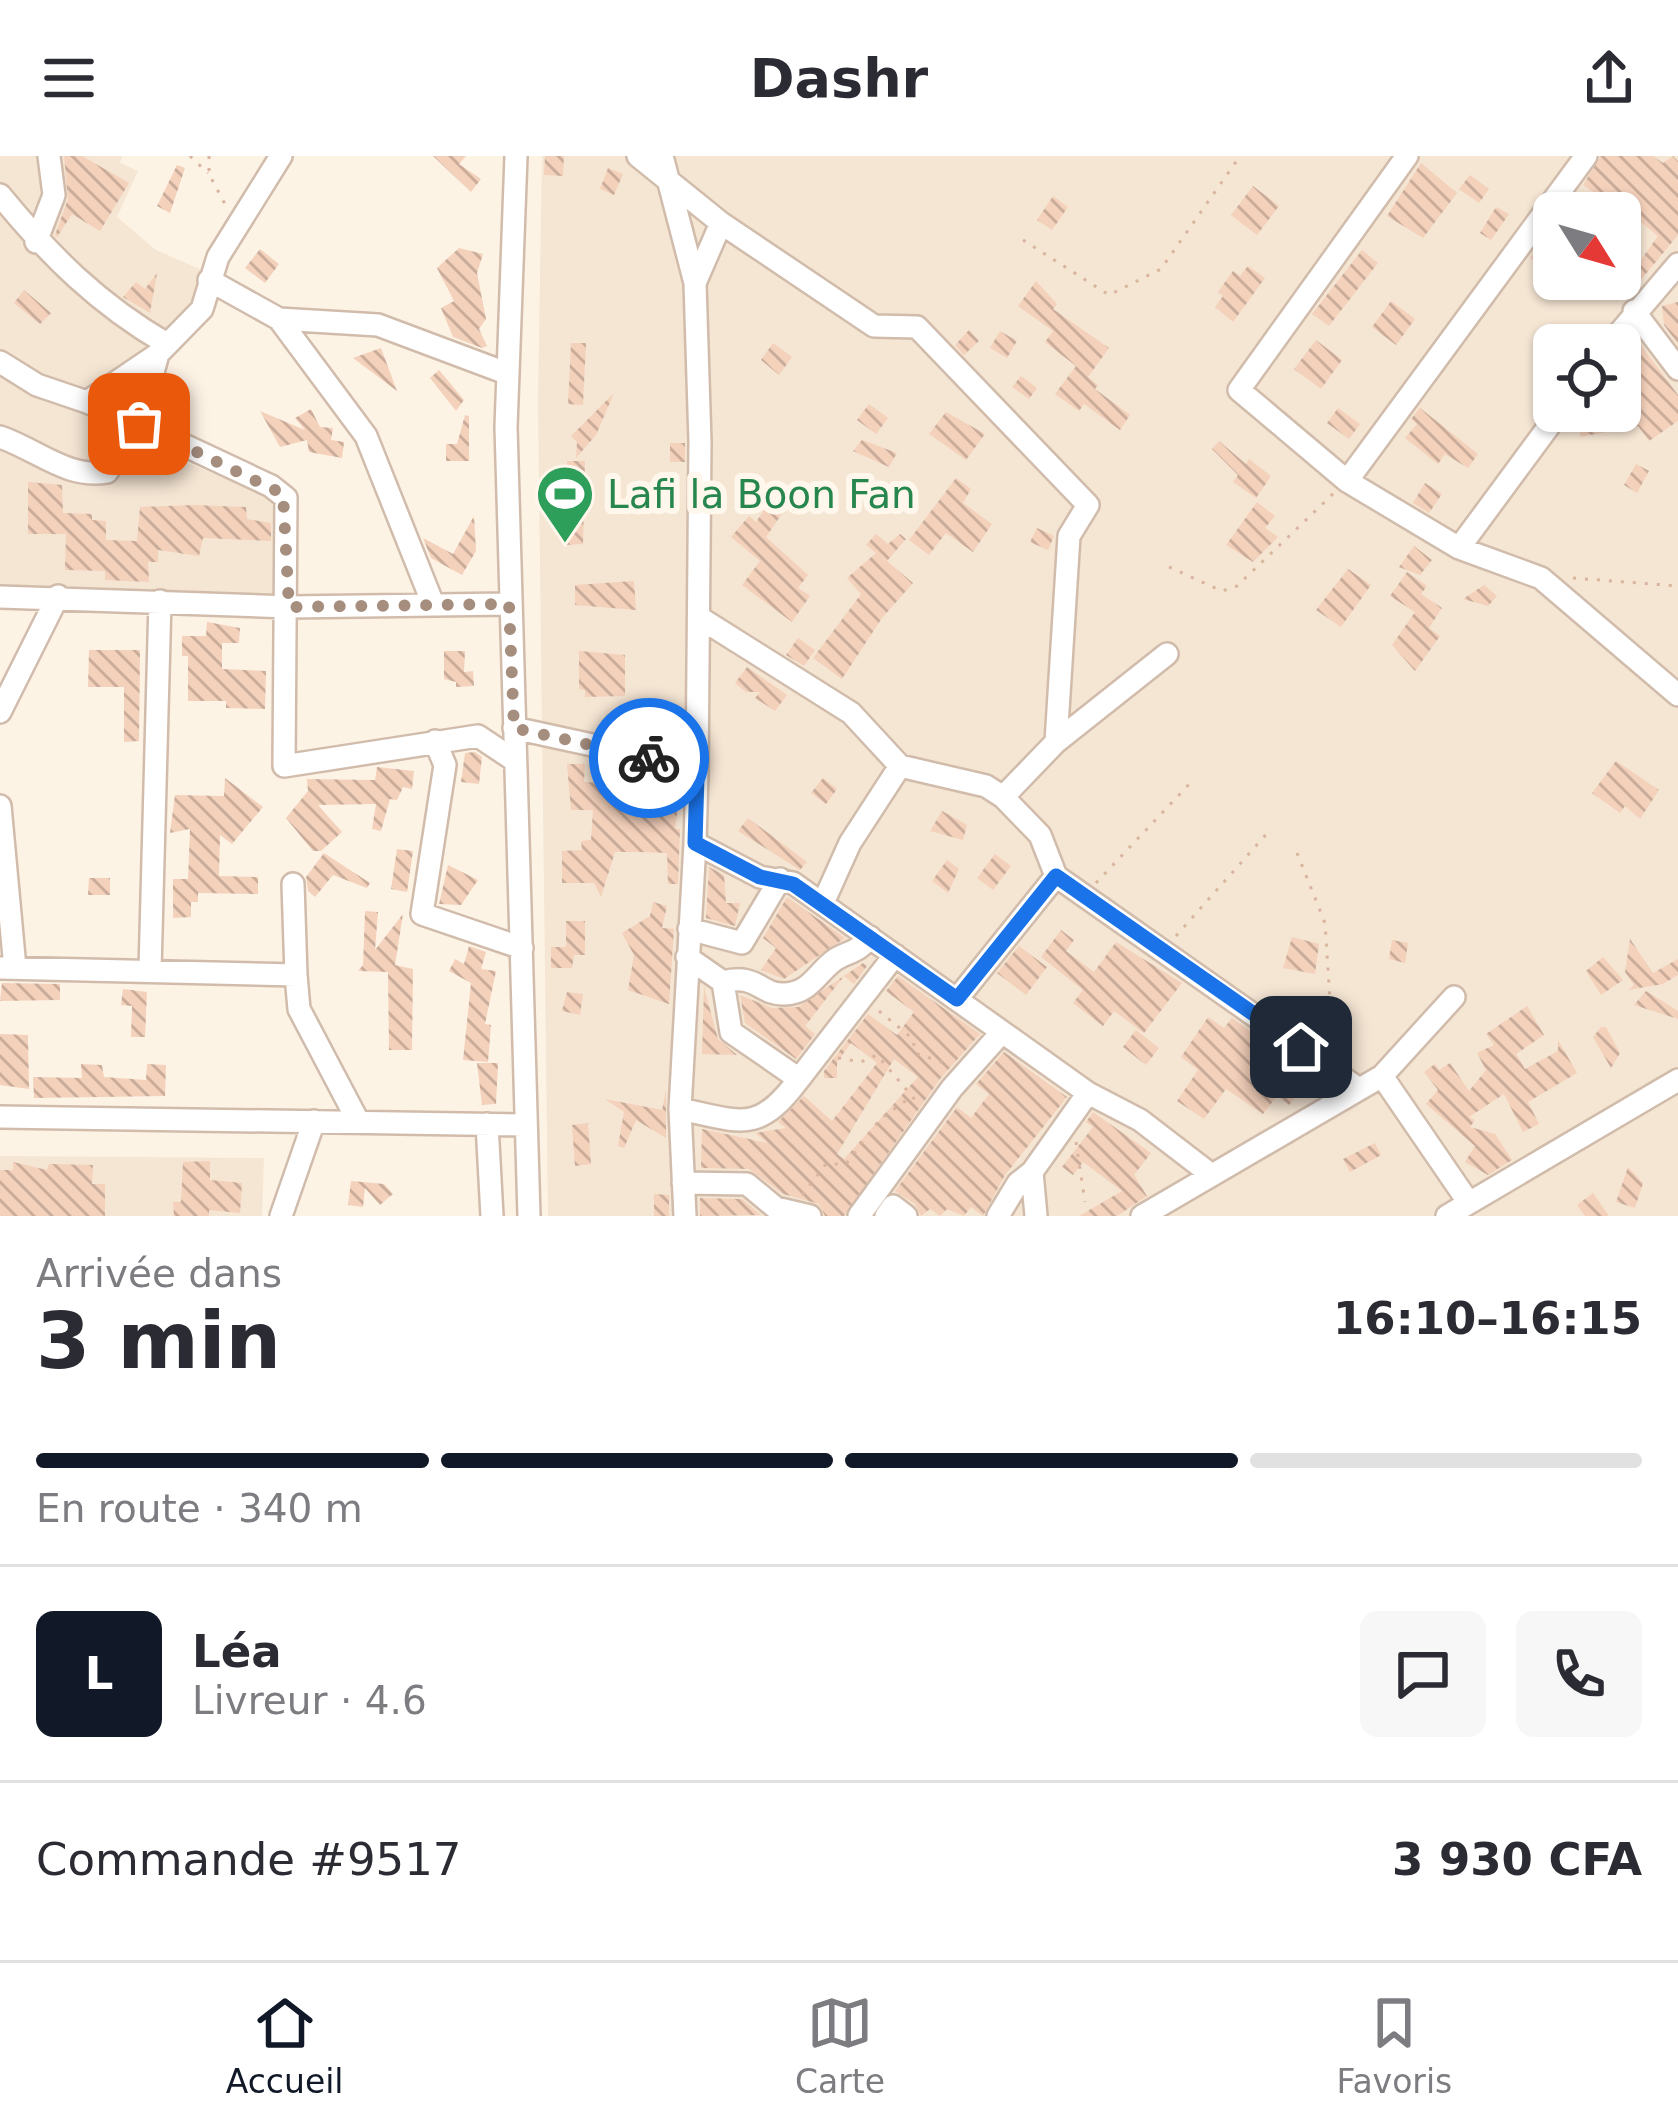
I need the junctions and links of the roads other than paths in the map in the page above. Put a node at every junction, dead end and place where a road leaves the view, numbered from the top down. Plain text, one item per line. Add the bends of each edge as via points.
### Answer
1 (49, 156) edge
2 (281, 156) edge
3 (516, 156) edge
4 (638, 156) edge
5 (662, 156) edge
6 (1407, 156) edge
7 (1586, 156) edge
8 (670, 185) junction
9 (0, 195) edge
10 (721, 224) junction
11 (36, 242) junction
12 (1678, 264) edge
13 (208, 280) junction
14 (695, 283) junction
15 (1634, 311) junction
16 (279, 319) junction
17 (1624, 324) edge
18 (162, 349) junction
19 (2, 369) edge
20 (1678, 369) edge
21 (506, 373) junction
22 (87, 402) junction
23 (139, 424) junction
24 (1545, 432) edge
25 (0, 437) edge
26 (1347, 481) junction
27 (1459, 548) junction
28 (58, 596) junction
29 (0, 597) edge
30 (160, 601) junction
31 (433, 604) junction
32 (509, 604) junction
33 (289, 607) junction
34 (700, 618) junction
35 (1167, 655) dead end
36 (1678, 694) edge
37 (0, 712) edge
38 (514, 728) junction
39 (435, 741) junction
40 (1056, 742) junction
41 (514, 760) junction
42 (900, 766) junction
43 (697, 775) junction
44 (1003, 797) junction
45 (0, 806) edge
46 (695, 843) junction
47 (1056, 876) junction
48 (781, 879) junction
49 (293, 884) dead end
50 (823, 904) junction
51 (689, 929) junction
52 (869, 937) junction
53 (522, 948) junction
54 (896, 955) junction
55 (688, 957) junction
56 (8, 968) edge
57 (150, 970) junction
58 (296, 976) junction
59 (723, 982) junction
60 (1454, 997) dead end
61 (957, 999) junction
62 (1002, 1032) junction
63 (1382, 1076) junction
64 (799, 1079) junction
65 (1678, 1080) edge
66 (1359, 1089) junction
67 (1088, 1093) junction
68 (680, 1109) junction
69 (0, 1118) edge
70 (314, 1121) junction
71 (358, 1121) junction
72 (487, 1124) junction
73 (526, 1125) junction
74 (1032, 1172) junction
75 (1208, 1173) junction
76 (683, 1183) junction
77 (1469, 1203) junction
78 (890, 1208) edge
79 (804, 1215) edge
80 (281, 1216) edge
81 (492, 1216) edge
82 (529, 1216) edge
83 (685, 1216) edge
84 (859, 1216) edge
85 (998, 1216) edge
86 (1036, 1216) edge
87 (1142, 1216) edge
88 (1448, 1216) edge

1 - 11 street via 54,195
2 - 13 street
3 - 21 street
4 - 8 street
5 - 8 street
6 - 26 street via 1239,390
7 - 26 street
8 - 10 street
8 - 14 street
9 - 11 street
10 - 14 street
10 - 40 street via 874,326 916,326 1088,505 1069,536
11 - 18 street
12 - 15 street
13 - 16 street
13 - 18 street via 202,309
14 - 34 street
15 - 17 street
15 - 20 street
16 - 21 street via 378,325
16 - 31 street via 366,436
18 - 22 street
18 - 23 street
19 - 22 street
21 - 32 street
22 - 23 street
23 - 25 street via 107,472 89,476
23 - 33 street via 283,494
24 - 27 street
26 - 27 street
27 - 36 street via 1541,578
28 - 29 street
28 - 30 street
28 - 37 street
30 - 33 street
30 - 57 street
31 - 32 street
31 - 33 street
32 - 38 street
33 - 39 street via 284,766
34 - 42 street via 851,713
34 - 43 street
35 - 40 street
38 - 41 street
38 - 43 street
39 - 41 street via 478,736
39 - 53 street via 445,766 422,914
40 - 44 street
41 - 53 street
42 - 44 street
42 - 50 street via 850,843
43 - 46 street
44 - 47 street via 1040,835
45 - 56 street
46 - 48 street via 760,877
46 - 51 street
47 - 61 street
47 - 66 street
48 - 50 street
48 - 51 street via 742,943
49 - 58 street
50 - 52 street
51 - 55 street
52 - 54 street
52 - 59 street via 800,990 781,994 748,977
53 - 73 street
54 - 61 street
54 - 64 street
55 - 59 street
55 - 68 street
56 - 57 street
57 - 58 street
58 - 71 street via 299,1009
59 - 64 street via 731,1032
60 - 63 street
61 - 62 street
62 - 67 street
62 - 78 street via 933,1113
63 - 66 street
63 - 77 street
64 - 68 street via 772,1114 754,1121
65 - 77 street
66 - 75 street
67 - 74 street
67 - 75 street via 1140,1120
68 - 76 street
69 - 70 street
70 - 71 street
70 - 80 street
71 - 72 street
72 - 73 street
72 - 81 street
73 - 82 street
74 - 85 street
74 - 86 street
75 - 87 street
76 - 79 street via 747,1184 776,1208
76 - 83 street
77 - 88 street
78 - 84 street

